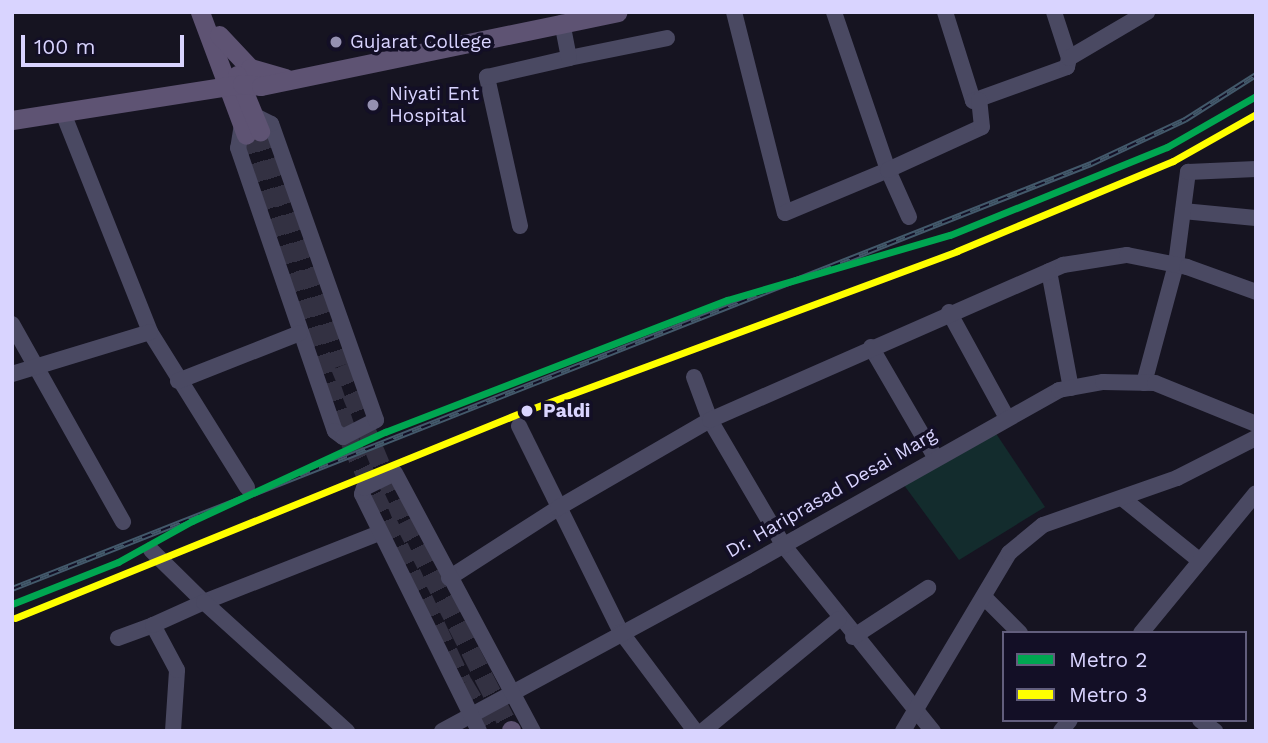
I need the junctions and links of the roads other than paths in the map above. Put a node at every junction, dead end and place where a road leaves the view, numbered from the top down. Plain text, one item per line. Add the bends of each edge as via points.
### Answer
1 (201, 12) edge
2 (212, 12) edge
3 (617, 12) edge
4 (734, 12) edge
5 (834, 12) edge
6 (945, 12) edge
7 (1054, 12) edge
8 (1147, 12) edge
9 (562, 23) junction
10 (219, 35) junction
11 (667, 38) dead end
12 (569, 58) junction
13 (1069, 58) junction
14 (296, 79) junction
15 (242, 91) junction
16 (979, 100) junction
17 (65, 118) junction
18 (12, 120) edge
19 (251, 126) junction
20 (12, 128) edge
21 (1256, 169) edge
22 (888, 170) junction
23 (1183, 211) junction
24 (909, 217) dead end
25 (1256, 218) edge
26 (520, 226) dead end
27 (1176, 264) junction
28 (1049, 271) junction
29 (1256, 292) edge
30 (949, 312) junction
31 (12, 324) edge
32 (150, 332) junction
33 (300, 333) junction
34 (871, 347) junction
35 (36, 367) junction
36 (12, 374) edge
37 (694, 377) dead end
38 (178, 381) junction
39 (1144, 383) junction
40 (1071, 388) junction
41 (1007, 418) junction
42 (710, 420) junction
43 (1256, 424) edge
44 (519, 426) dead end
45 (1256, 438) edge
46 (935, 457) junction
47 (247, 487) dead end
48 (1256, 493) edge
49 (1122, 498) junction
50 (558, 508) junction
51 (123, 522) dead end
52 (379, 533) junction
53 (784, 546) junction
54 (151, 550) dead end
55 (1200, 561) junction
56 (449, 578) junction
57 (928, 588) dead end
58 (984, 597) junction
59 (204, 602) junction
60 (839, 619) junction
61 (153, 625) junction
62 (1018, 631) edge
63 (1143, 631) edge
64 (621, 632) junction
65 (853, 637) junction
66 (118, 638) dead end
67 (510, 691) junction
68 (469, 713) junction
69 (916, 713) junction
70 (173, 731) edge
71 (348, 731) edge
72 (442, 731) edge
73 (480, 731) edge
74 (533, 731) edge
75 (695, 731) edge
76 (703, 731) edge
77 (903, 731) edge
78 (933, 731) edge

1 - 15 main road
2 - 10 main road
3 - 9 main road
4 - 22 street via 785,213
5 - 22 street
6 - 16 street via 974,101
7 - 13 street
8 - 13 street
9 - 12 street
9 - 14 main road
10 - 14 main road via 250,68
10 - 15 main road
11 - 12 street
12 - 26 street via 487,77
13 - 16 street via 1067,67
14 - 15 main road
15 - 17 main road
15 - 19 main road
16 - 22 street via 982,127
17 - 18 main road
17 - 20 main road
17 - 32 street
19 - 33 street via 237,148
19 - 33 street via 271,124 375,424 337,436
21 - 23 street via 1188,172
22 - 24 street
23 - 25 street
23 - 27 street
27 - 28 street via 1128,255 1099,257
27 - 29 street
27 - 39 street
28 - 30 street
28 - 40 street
30 - 34 street
30 - 41 street
31 - 35 street
32 - 35 street
32 - 38 street
33 - 38 street
34 - 42 street
34 - 46 street
35 - 36 street
35 - 51 street
37 - 42 street
38 - 47 street
39 - 40 street, Dr. Hariprasad Desai Marg via 1103,382
39 - 43 street, Dr. Hariprasad Desai Marg via 1212,403
40 - 41 street, Dr. Hariprasad Desai Marg
41 - 46 street, Dr. Hariprasad Desai Marg
42 - 50 street
42 - 53 street
44 - 50 street
45 - 49 street via 1177,478
46 - 53 street, Dr. Hariprasad Desai Marg
48 - 55 street
49 - 55 street
49 - 58 street via 1043,525 1009,554
50 - 56 street
50 - 64 street
52 - 56 street via 362,492 395,473
52 - 59 street
52 - 68 street
53 - 60 street
53 - 64 street, Dr. Hariprasad Desai Marg
54 - 59 street
55 - 63 street
56 - 67 street
57 - 65 street
58 - 62 street
58 - 69 street
59 - 61 street
59 - 71 street
60 - 65 street
60 - 76 street
61 - 66 street
61 - 70 street via 177,670
64 - 67 street, Dr. Hariprasad Desai Marg
64 - 75 street
65 - 69 street
67 - 68 street, Dr. Hariprasad Desai Marg
67 - 74 street
68 - 72 street, Dr. Hariprasad Desai Marg
68 - 73 street
69 - 77 street
69 - 78 street

